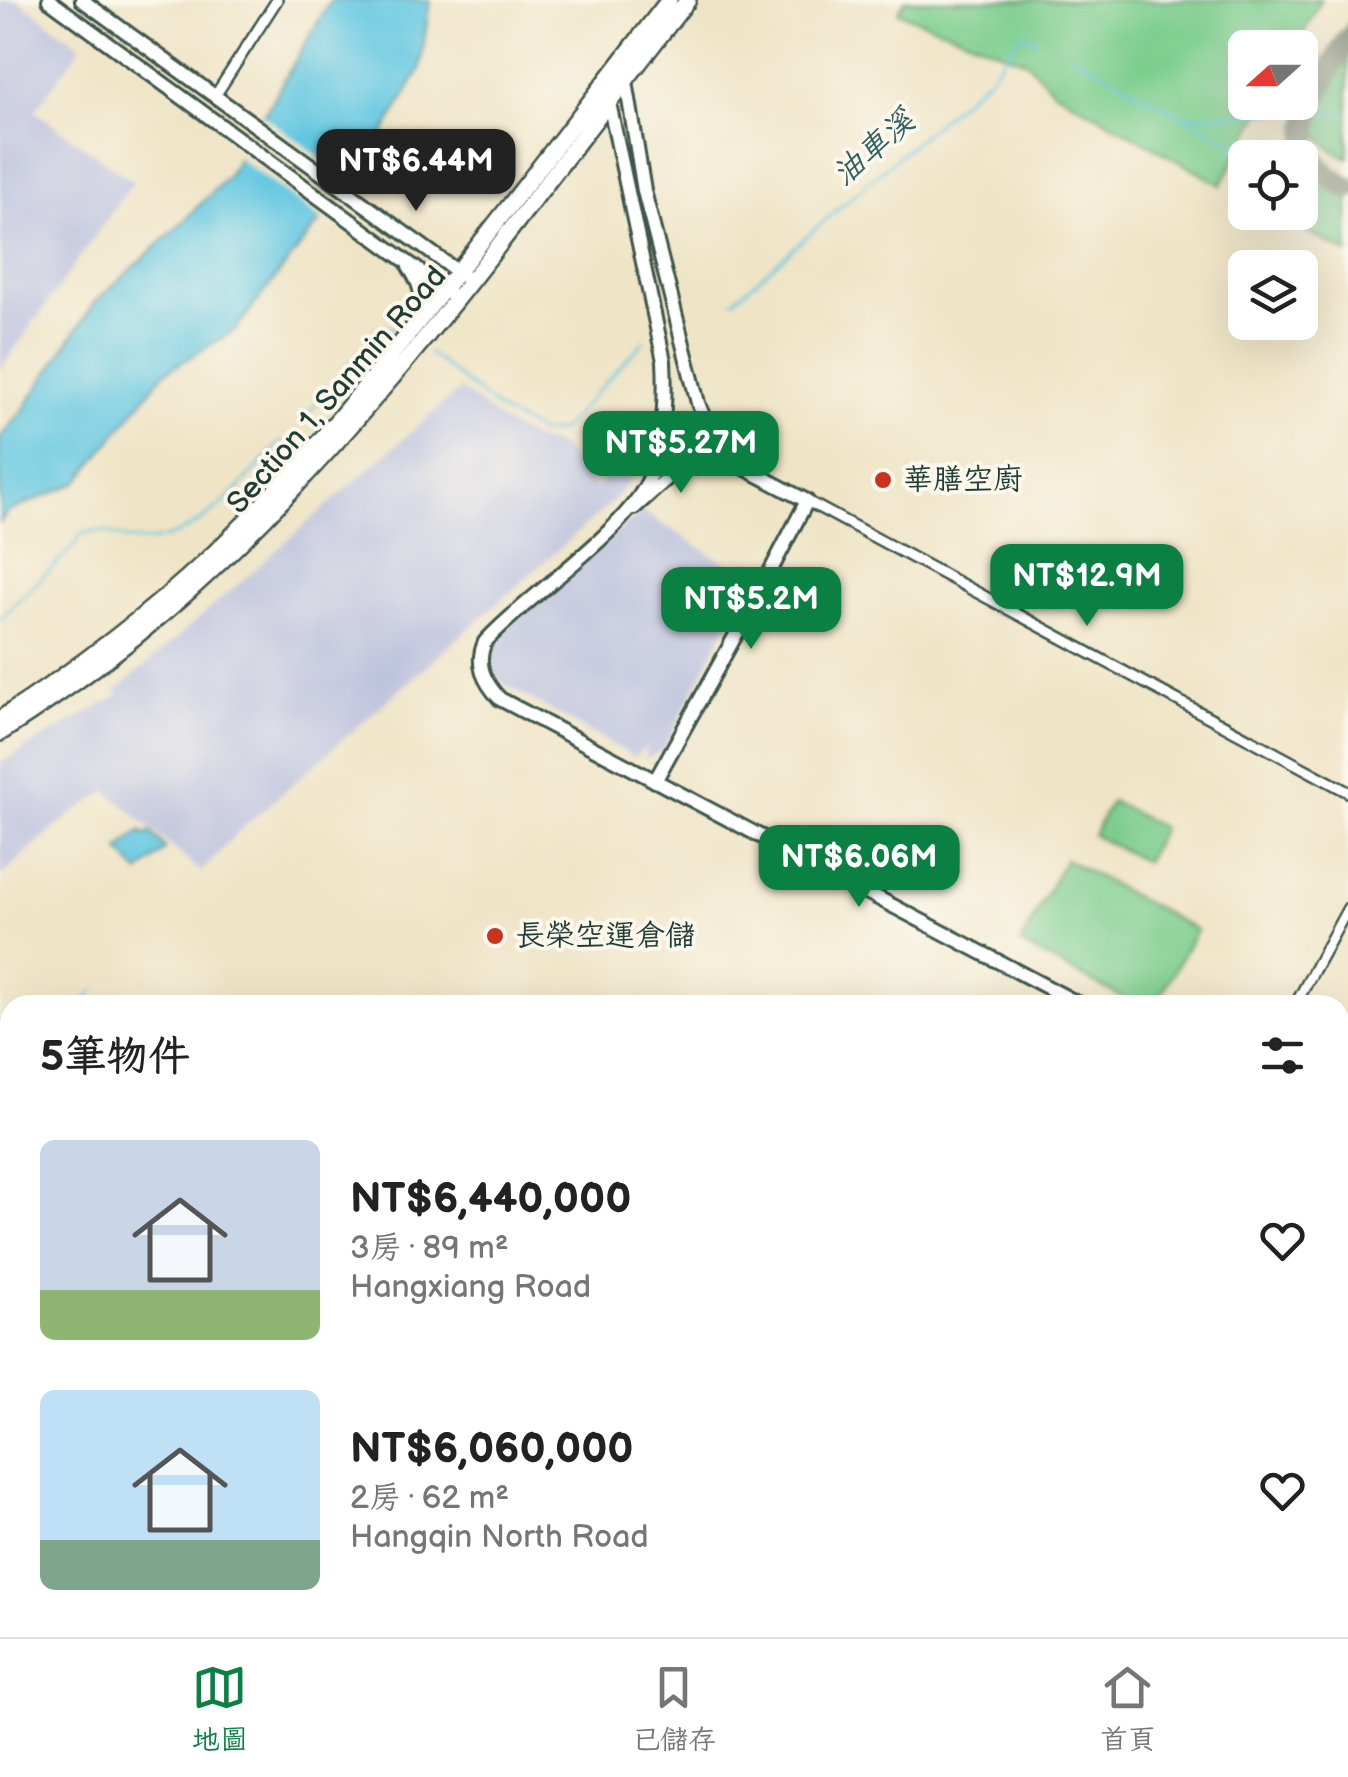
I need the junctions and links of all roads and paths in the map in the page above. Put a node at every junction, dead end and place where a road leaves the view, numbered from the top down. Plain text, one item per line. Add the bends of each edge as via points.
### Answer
1 (50, 0) edge
2 (82, 0) edge
3 (277, 0) edge
4 (669, 0) edge
5 (688, 0) edge
6 (622, 60) junction
7 (626, 78) junction
8 (605, 84) junction
9 (219, 98) junction
10 (608, 102) junction
11 (401, 258) junction
12 (464, 276) junction
13 (450, 294) junction
14 (421, 318) junction
15 (712, 438) junction
16 (807, 501) junction
17 (621, 519) junction
18 (0, 719) edge
19 (0, 733) edge
20 (655, 781) junction
21 (1348, 792) edge
22 (1348, 908) edge
23 (1062, 995) edge
24 (1301, 995) edge

1 - 11 street
2 - 9 street
3 - 9 street
4 - 6 main road, Section 1, Sanmin Road
5 - 7 main road, Section 1, Sanmin Road
6 - 7 street
6 - 8 main road, Section 1, Sanmin Road
7 - 10 main road, Section 1, Sanmin Road
7 - 15 street via 644,191
8 - 10 street
8 - 12 main road, Section 1, Sanmin Road
9 - 12 street
10 - 12 main road, Section 1, Sanmin Road
10 - 17 street via 664,361 666,400 649,479
11 - 13 street
11 - 14 street via 420,286
12 - 13 main road, Section 1, Sanmin Road
13 - 14 main road, Section 1, Sanmin Road
13 - 19 main road, Section 1, Sanmin Road via 323,457 227,555 144,629
14 - 18 main road, Section 1, Sanmin Road via 313,450 210,558 87,659
15 - 16 street via 739,465
15 - 17 street
16 - 20 street
16 - 21 street
17 - 20 street via 494,631 480,654 481,667 500,699
20 - 23 street
22 - 24 street

